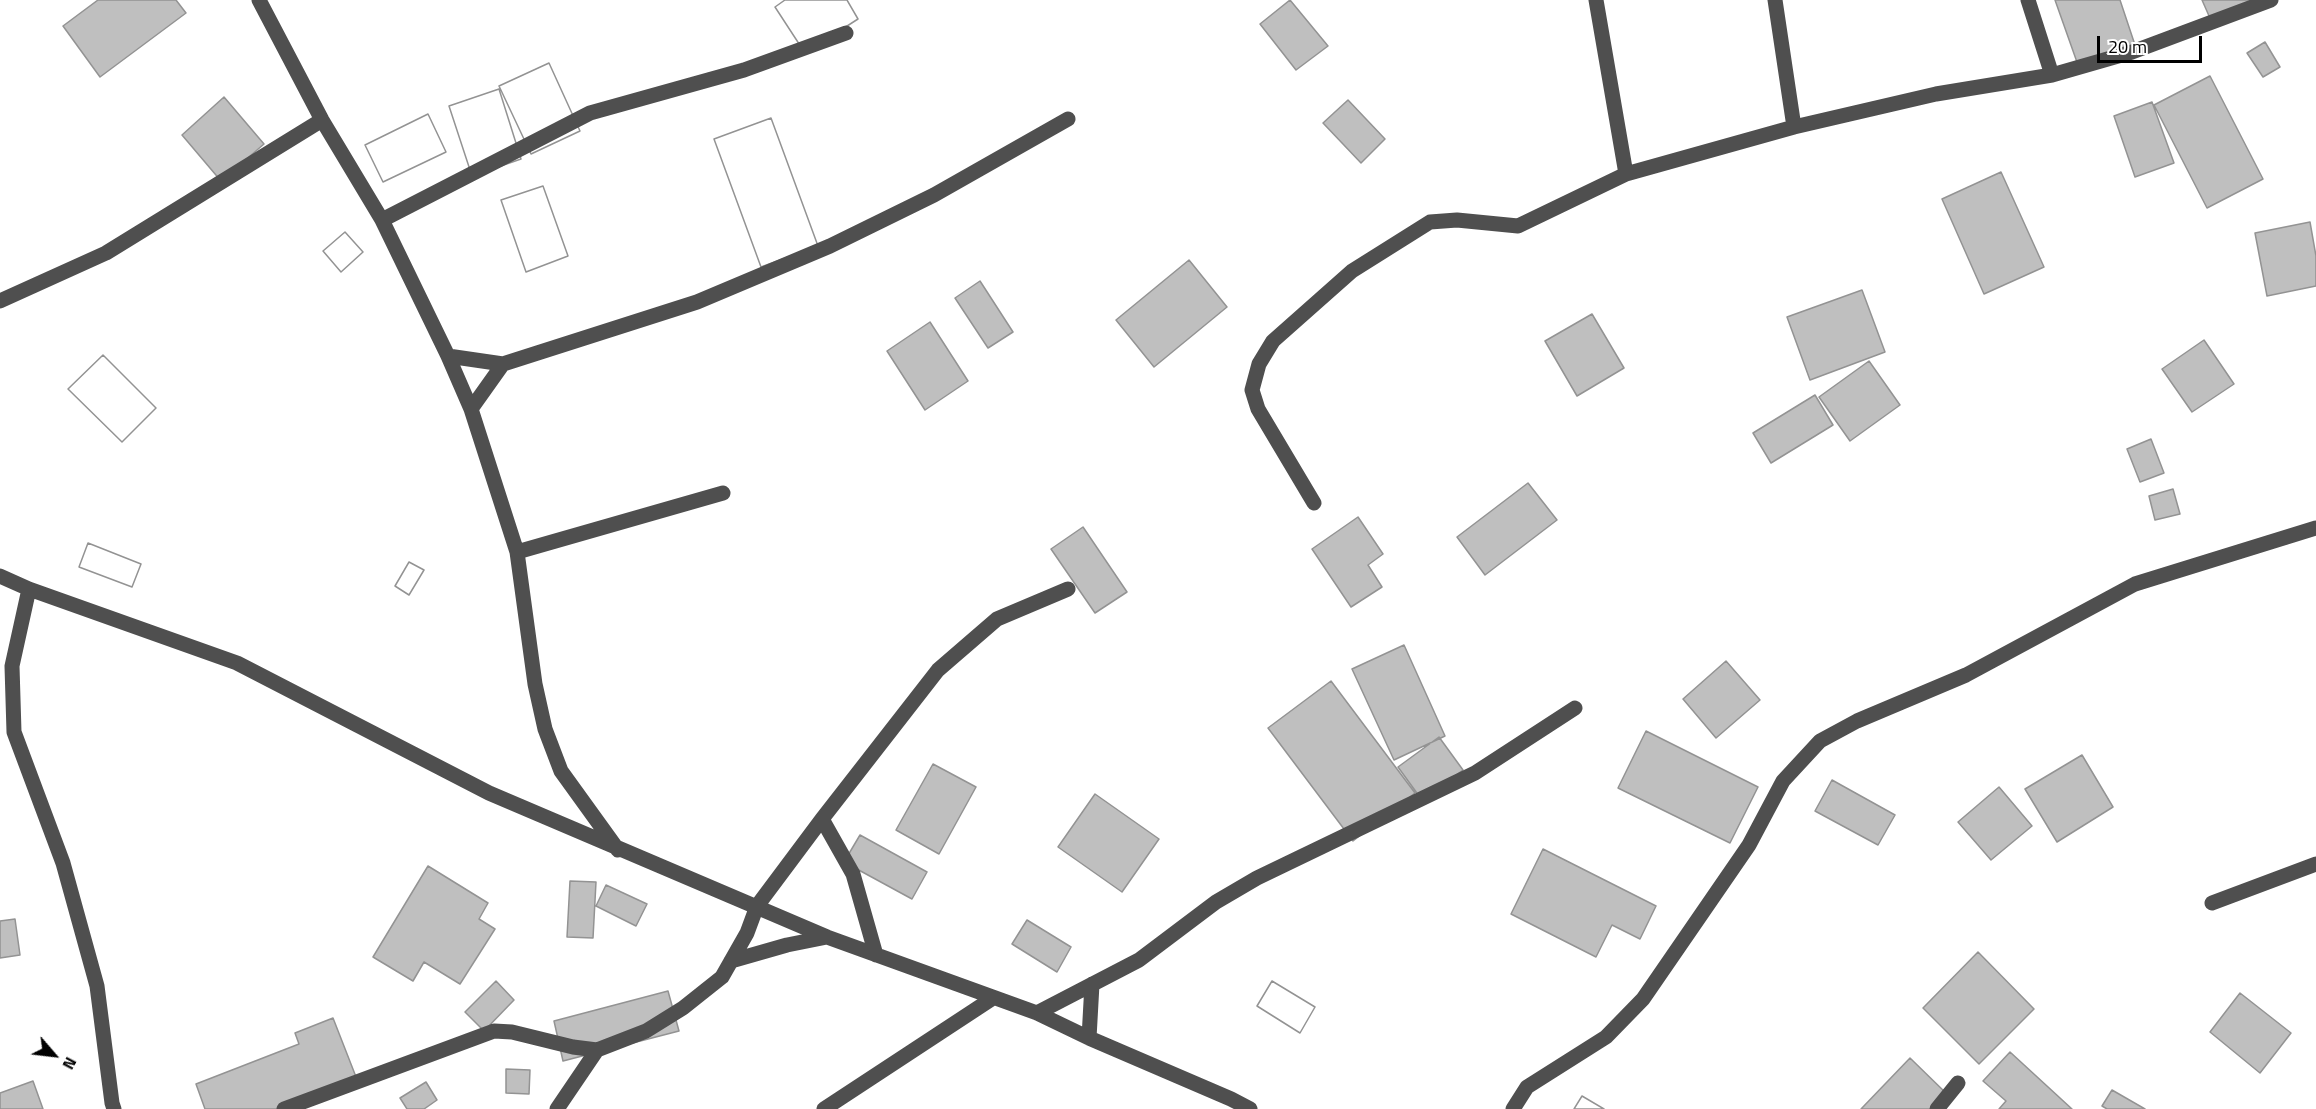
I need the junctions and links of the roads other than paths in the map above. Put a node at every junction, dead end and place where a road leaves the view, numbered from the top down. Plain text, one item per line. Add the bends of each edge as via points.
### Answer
1 (259, 0) edge
2 (1596, 0) edge
3 (1775, 0) edge
4 (2028, 0) edge
5 (2271, 0) edge
6 (846, 33) dead end
7 (2052, 75) junction
8 (1068, 119) dead end
9 (322, 120) junction
10 (1794, 127) junction
11 (1626, 174) junction
12 (382, 220) junction
13 (0, 301) edge
14 (448, 356) junction
15 (502, 364) junction
16 (471, 409) junction
17 (723, 493) dead end
18 (1314, 502) dead end
19 (2316, 528) edge
20 (517, 552) junction
21 (0, 576) edge
22 (29, 589) junction
23 (1068, 589) dead end
24 (1575, 708) dead end
25 (822, 819) junction
26 (618, 850) junction
27 (2316, 864) edge
28 (2212, 903) dead end
29 (757, 906) junction
30 (827, 937) junction
31 (876, 955) junction
32 (731, 961) junction
33 (1092, 984) junction
34 (993, 998) junction
35 (1036, 1013) junction
36 (1089, 1038) junction
37 (597, 1050) junction
38 (1958, 1083) dead end
39 (109, 1107) edge
40 (284, 1109) edge
41 (557, 1109) edge
42 (824, 1109) edge
43 (1250, 1109) edge
44 (1513, 1109) edge
45 (1937, 1109) edge

1 - 9 street
2 - 11 street
3 - 10 street
4 - 7 street
5 - 7 street via 2132,52
6 - 12 street via 744,70 590,113
7 - 10 street via 1935,94
8 - 15 street via 934,195 830,246 697,302
9 - 12 street
9 - 13 street via 106,253
10 - 11 street
11 - 18 street via 1518,226 1457,220 1430,222 1352,271 1273,341 1259,364 1252,390 1258,409
12 - 14 street
14 - 15 street
14 - 16 street
15 - 16 street
16 - 20 street
17 - 20 street
19 - 44 street via 2135,584 1966,675 1820,741 1783,781 1749,845 1643,999 1606,1037 1527,1087
20 - 26 street via 545,729 561,771
21 - 22 street
22 - 26 street via 237,663 489,794
22 - 39 street via 12,666 14,732 63,863 97,986
23 - 25 street via 997,619 938,670
24 - 33 street via 1475,773 1257,878 1216,902 1139,960
25 - 29 street
25 - 31 street via 853,874
26 - 29 street
27 - 28 street
29 - 30 street
29 - 32 street
30 - 31 street
30 - 32 street
31 - 34 street
32 - 37 street via 722,977 683,1008 646,1031
33 - 35 street
33 - 36 street
34 - 35 street
34 - 42 street
35 - 36 street
36 - 43 street
37 - 40 street via 494,1031
37 - 41 street
38 - 45 street

